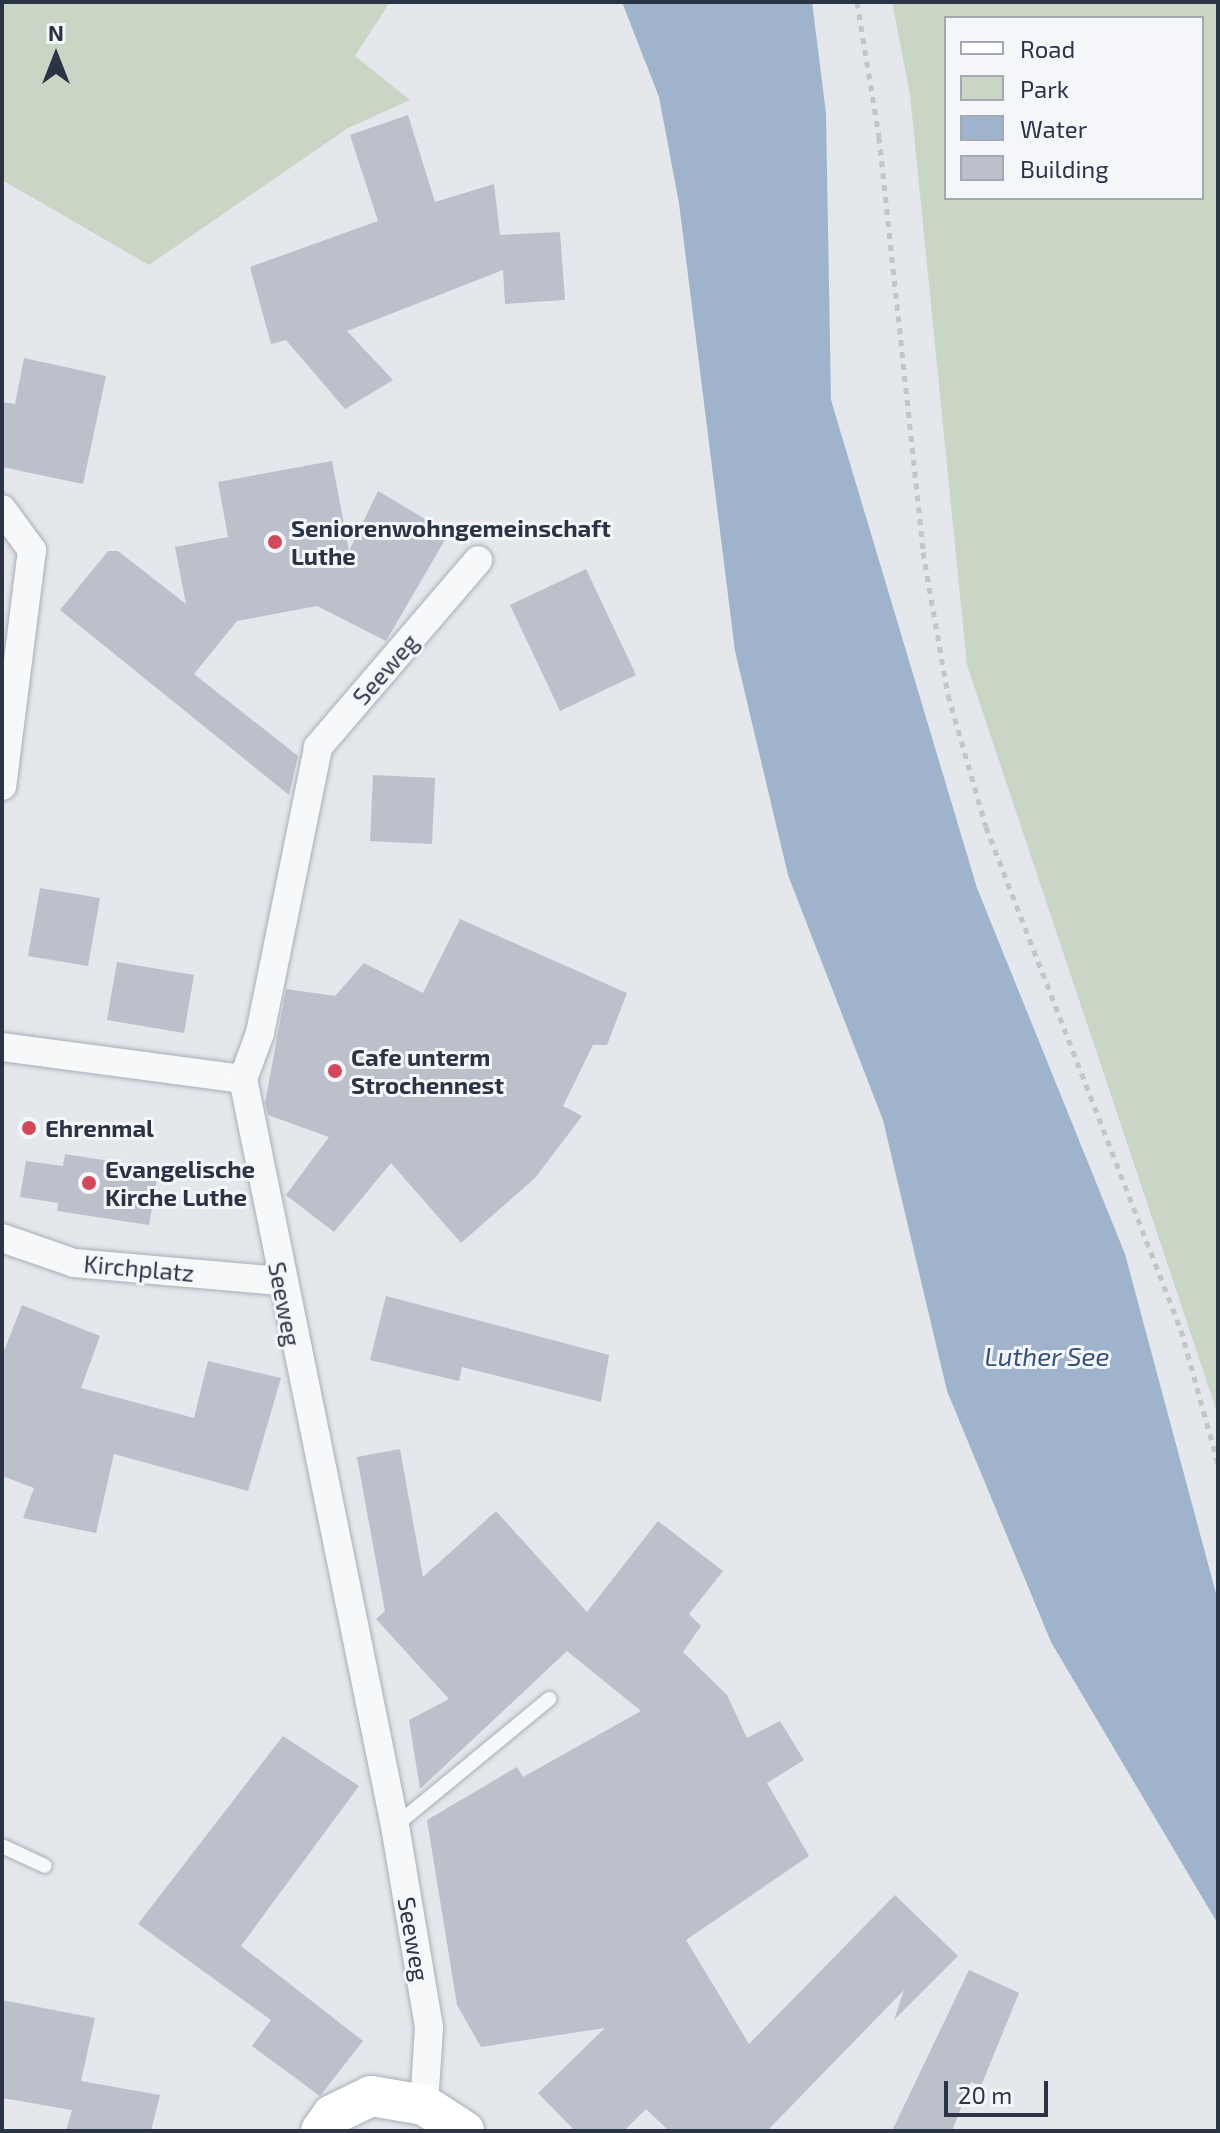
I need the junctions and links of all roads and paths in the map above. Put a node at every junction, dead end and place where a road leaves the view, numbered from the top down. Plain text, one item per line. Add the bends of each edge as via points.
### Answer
1 (857, 2) edge
2 (2, 509) edge
3 (478, 560) dead end
4 (2, 786) edge
5 (2, 1047) edge
6 (243, 1079) junction
7 (2, 1238) edge
8 (280, 1281) junction
9 (1218, 1463) edge
10 (549, 1699) dead end
11 (395, 1826) junction
12 (2, 1846) edge
13 (45, 1866) dead end
14 (424, 2105) junction
15 (321, 2131) edge
16 (464, 2131) edge

1 - 9 path via 879,137 923,552 948,695 986,827 1181,1330
2 - 4 street via 32,550
3 - 6 street, Seeweg via 318,747 260,1033
5 - 6 street
6 - 8 street, Seeweg
7 - 8 street, Kirchplatz via 74,1263
8 - 11 street, Seeweg
10 - 11 lane
11 - 14 street, Seeweg via 429,2027
12 - 13 lane
14 - 15 street via 371,2096 332,2115
14 - 16 street

